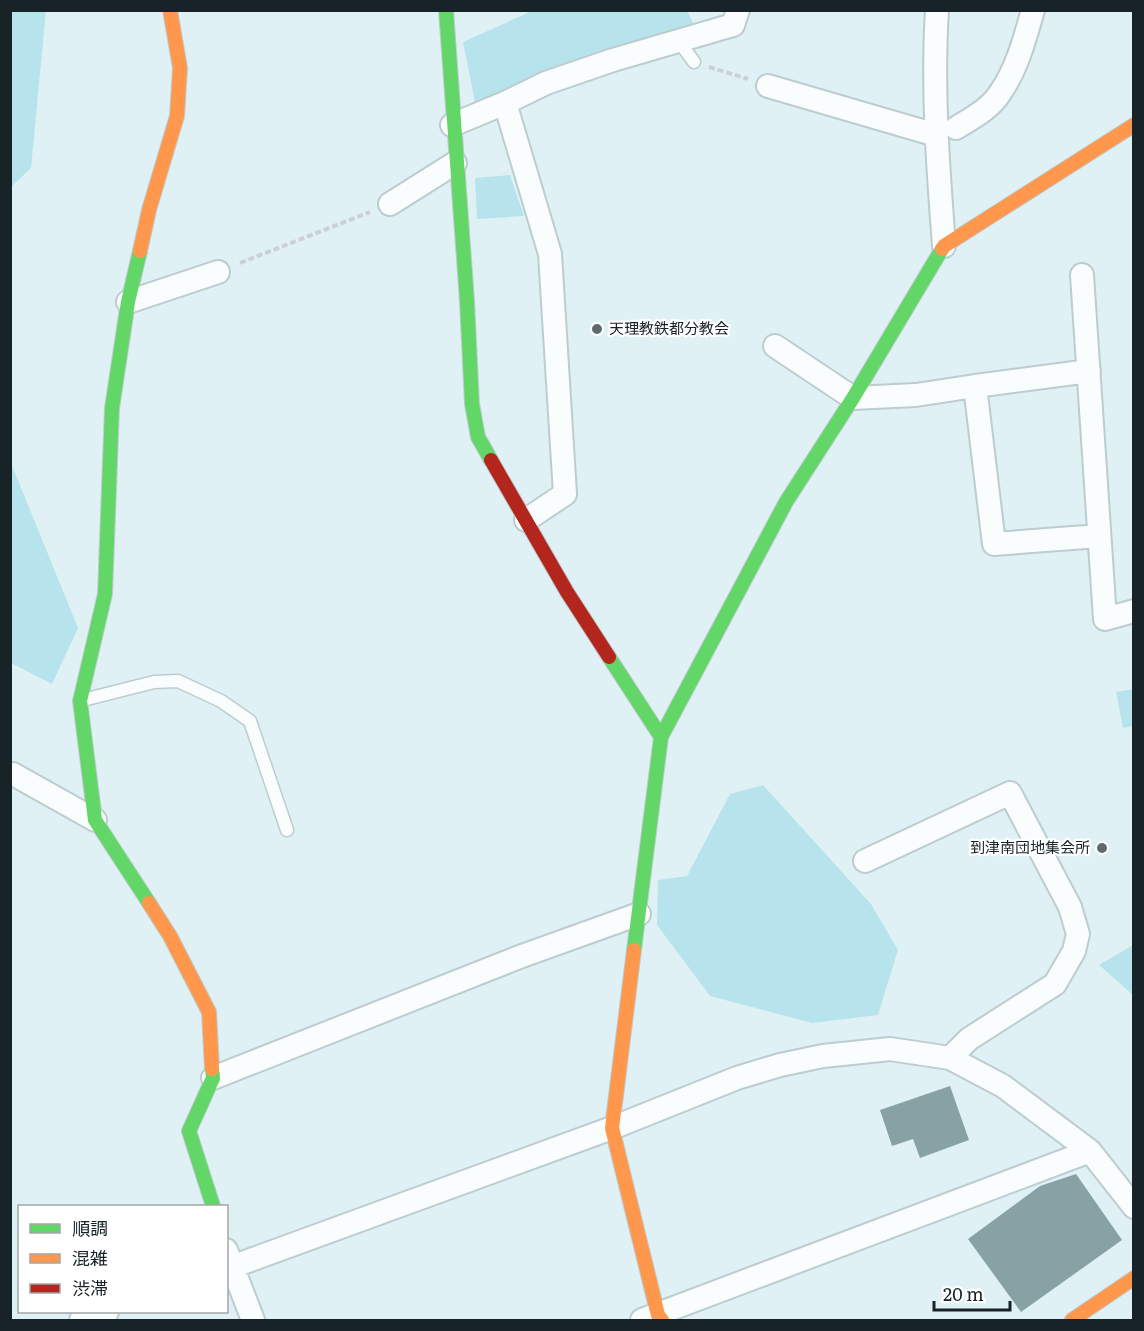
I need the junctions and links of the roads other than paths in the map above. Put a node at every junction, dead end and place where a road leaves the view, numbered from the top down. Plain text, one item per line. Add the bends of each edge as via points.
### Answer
1 (170, 10) edge
2 (446, 10) edge
3 (738, 10) edge
4 (937, 10) edge
5 (1033, 10) edge
6 (678, 40) junction
7 (694, 62) road end
8 (768, 86) road end
9 (505, 103) junction
10 (452, 125) junction
11 (1134, 125) edge
12 (946, 131) junction
13 (455, 163) junction
14 (390, 204) road end
15 (944, 246) junction
16 (218, 272) road end
17 (1082, 275) dead end
18 (128, 302) junction
19 (775, 346) dead end
20 (1089, 371) junction
21 (975, 386) junction
22 (854, 398) junction
23 (526, 520) junction
24 (1099, 536) junction
25 (1134, 611) edge
26 (80, 701) junction
27 (661, 737) junction
28 (10, 774) edge
29 (95, 820) junction
30 (287, 830) dead end
31 (864, 861) dead end
32 (639, 914) junction
33 (950, 1058) junction
34 (213, 1078) junction
35 (612, 1128) junction
36 (1090, 1151) junction
37 (213, 1205) edge
38 (1134, 1207) edge
39 (228, 1262) edge
40 (1134, 1278) edge
41 (101, 1313) edge
42 (654, 1319) edge
43 (81, 1320) edge
44 (253, 1320) edge
45 (1072, 1320) edge

1 - 18 street via 180,68 177,116 149,210
2 - 10 street
3 - 6 street via 733,25
4 - 12 street via 934,53
5 - 12 street via 1025,40 1000,94 982,112
6 - 7 lane
6 - 9 street via 546,83
8 - 12 street
9 - 10 street
9 - 23 street via 550,254 565,494
10 - 13 street
11 - 15 street
12 - 15 street
13 - 14 street
13 - 23 street via 471,412 478,436
15 - 22 street
16 - 18 street
17 - 20 street
18 - 26 street via 112,408 105,594
19 - 22 street
20 - 21 street
20 - 24 street
21 - 22 street via 916,395
21 - 24 street via 994,544
22 - 27 street via 786,501
23 - 27 street via 567,592
24 - 25 street via 1105,619
26 - 29 street
26 - 30 lane via 154,682 178,681 221,701 250,721
27 - 32 street
28 - 29 street
29 - 34 street via 170,936 209,1012
31 - 33 street via 1010,792 1070,907 1078,934 1074,951 1055,984 969,1039
32 - 34 street
32 - 35 street
33 - 35 street via 890,1048 823,1056 737,1078
33 - 36 street via 1003,1086
34 - 37 street via 189,1131
35 - 39 street
35 - 42 street
36 - 38 street
36 - 42 street
39 - 44 street
40 - 45 street
41 - 43 street

